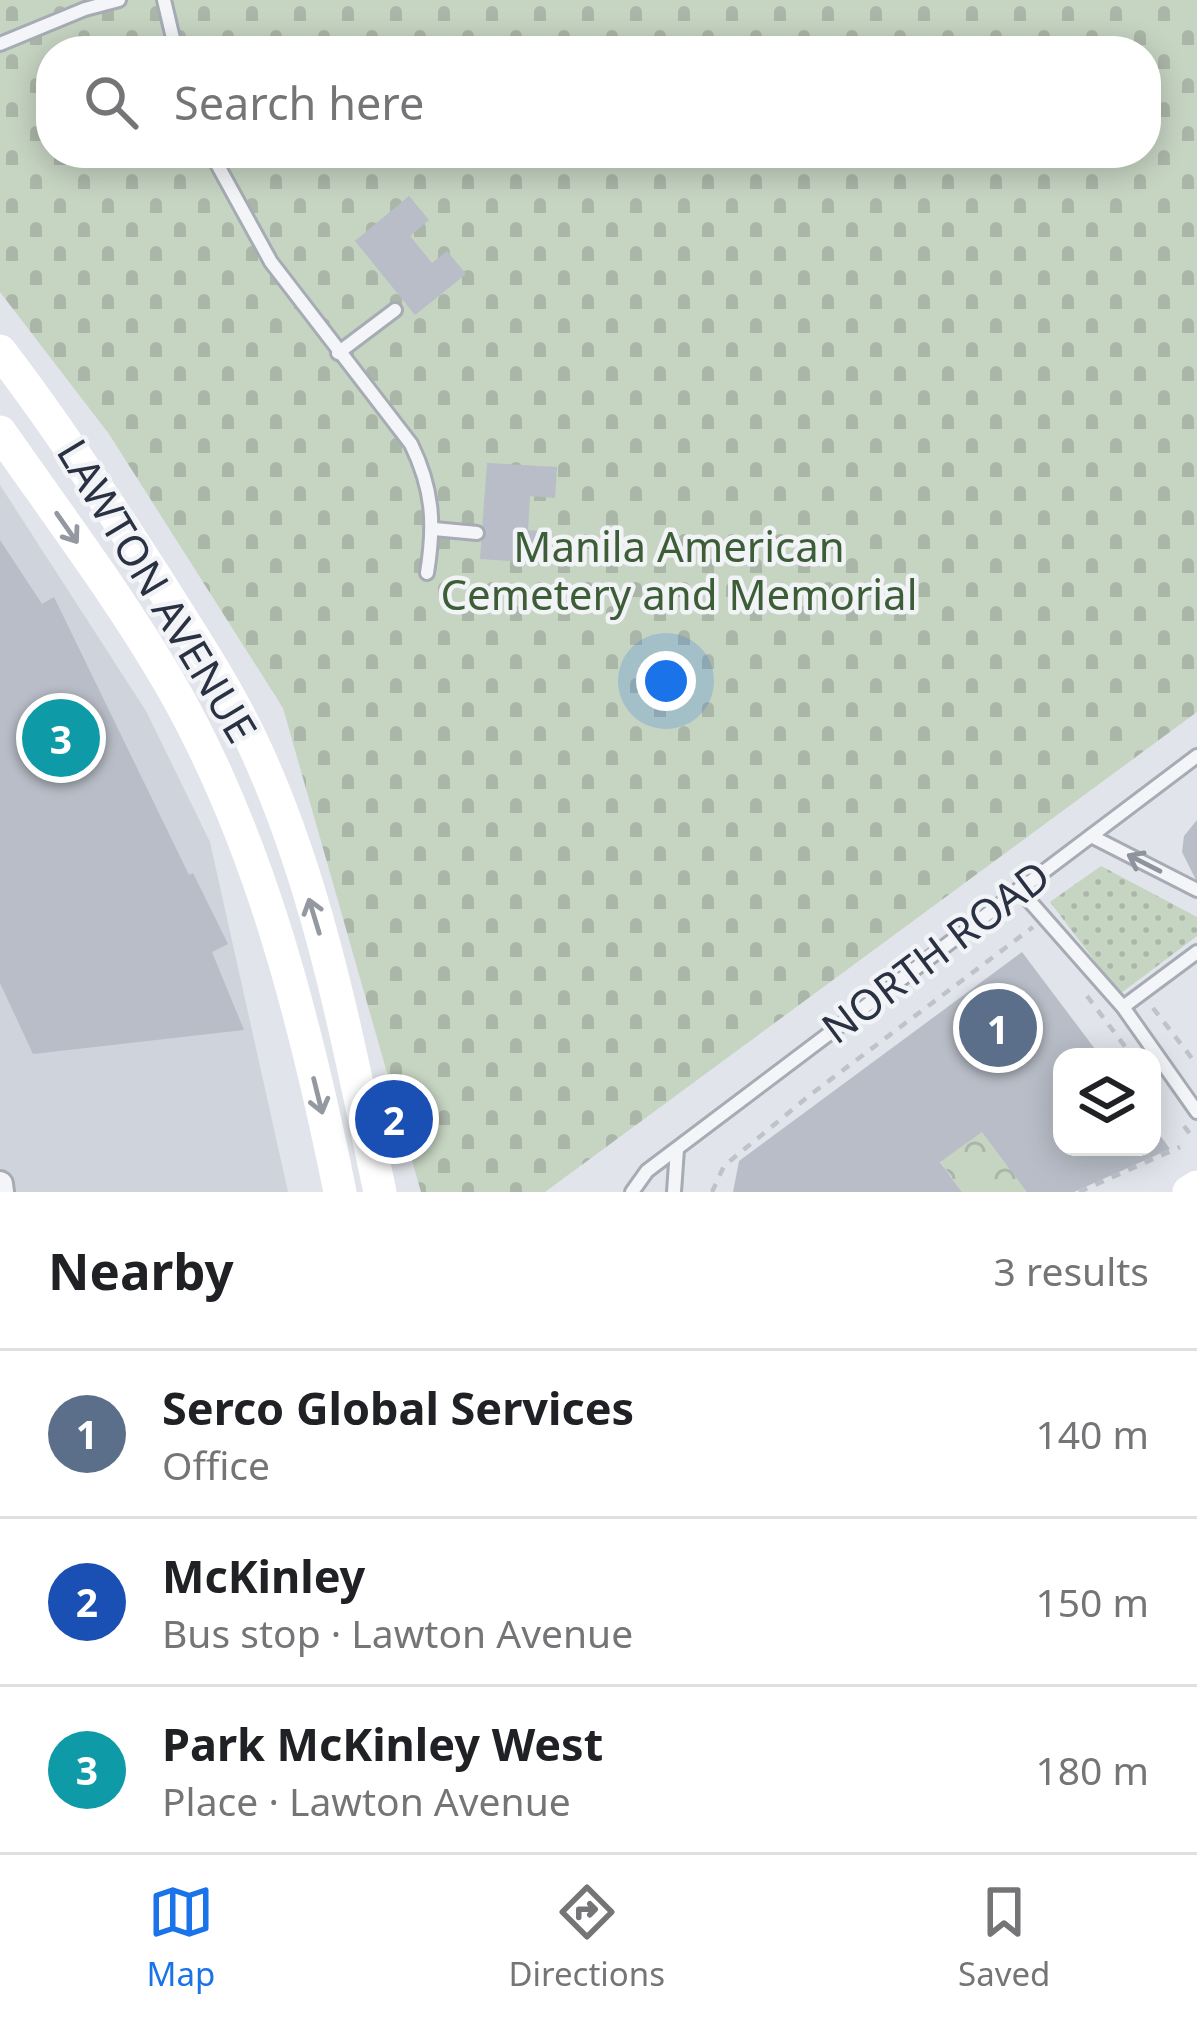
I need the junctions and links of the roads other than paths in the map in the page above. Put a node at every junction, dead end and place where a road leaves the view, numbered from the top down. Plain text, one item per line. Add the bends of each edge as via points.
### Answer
1 (119, 0) edge
2 (164, 0) edge
3 (172, 36) edge
4 (0, 44) edge
5 (220, 168) edge
6 (395, 310) dead end
7 (0, 351) edge
8 (338, 353) junction
9 (0, 432) edge
10 (434, 530) junction
11 (477, 533) dead end
12 (427, 573) dead end
13 (1197, 756) edge
14 (1091, 836) junction
15 (1019, 889) junction
16 (1197, 890) edge
17 (1197, 952) edge
18 (1123, 1007) junction
19 (1197, 1112) edge
20 (676, 1149) junction
21 (336, 1181) edge
22 (1197, 1187) edge
23 (380, 1192) edge
24 (632, 1192) edge
25 (674, 1192) edge
26 (1189, 1192) edge

1 - 4 lane
2 - 3 lane
5 - 8 lane via 271,262
6 - 8 lane
23 -> 7 main road, LAWTON AVENUE via 334,986 250,737 124,528
8 - 10 lane via 412,444 428,478
9 -> 21 main road, LAWTON AVENUE via 170,682 207,759 278,939
10 - 11 lane
10 - 12 lane
13 - 14 lane, NORTH ROAD
14 - 15 lane, NORTH ROAD
16 -> 14 lane
15 - 18 lane
15 - 20 lane, NORTH ROAD
17 - 18 lane
18 - 19 lane
20 - 24 lane, NORTH ROAD
20 - 25 lane
22 - 26 main road

